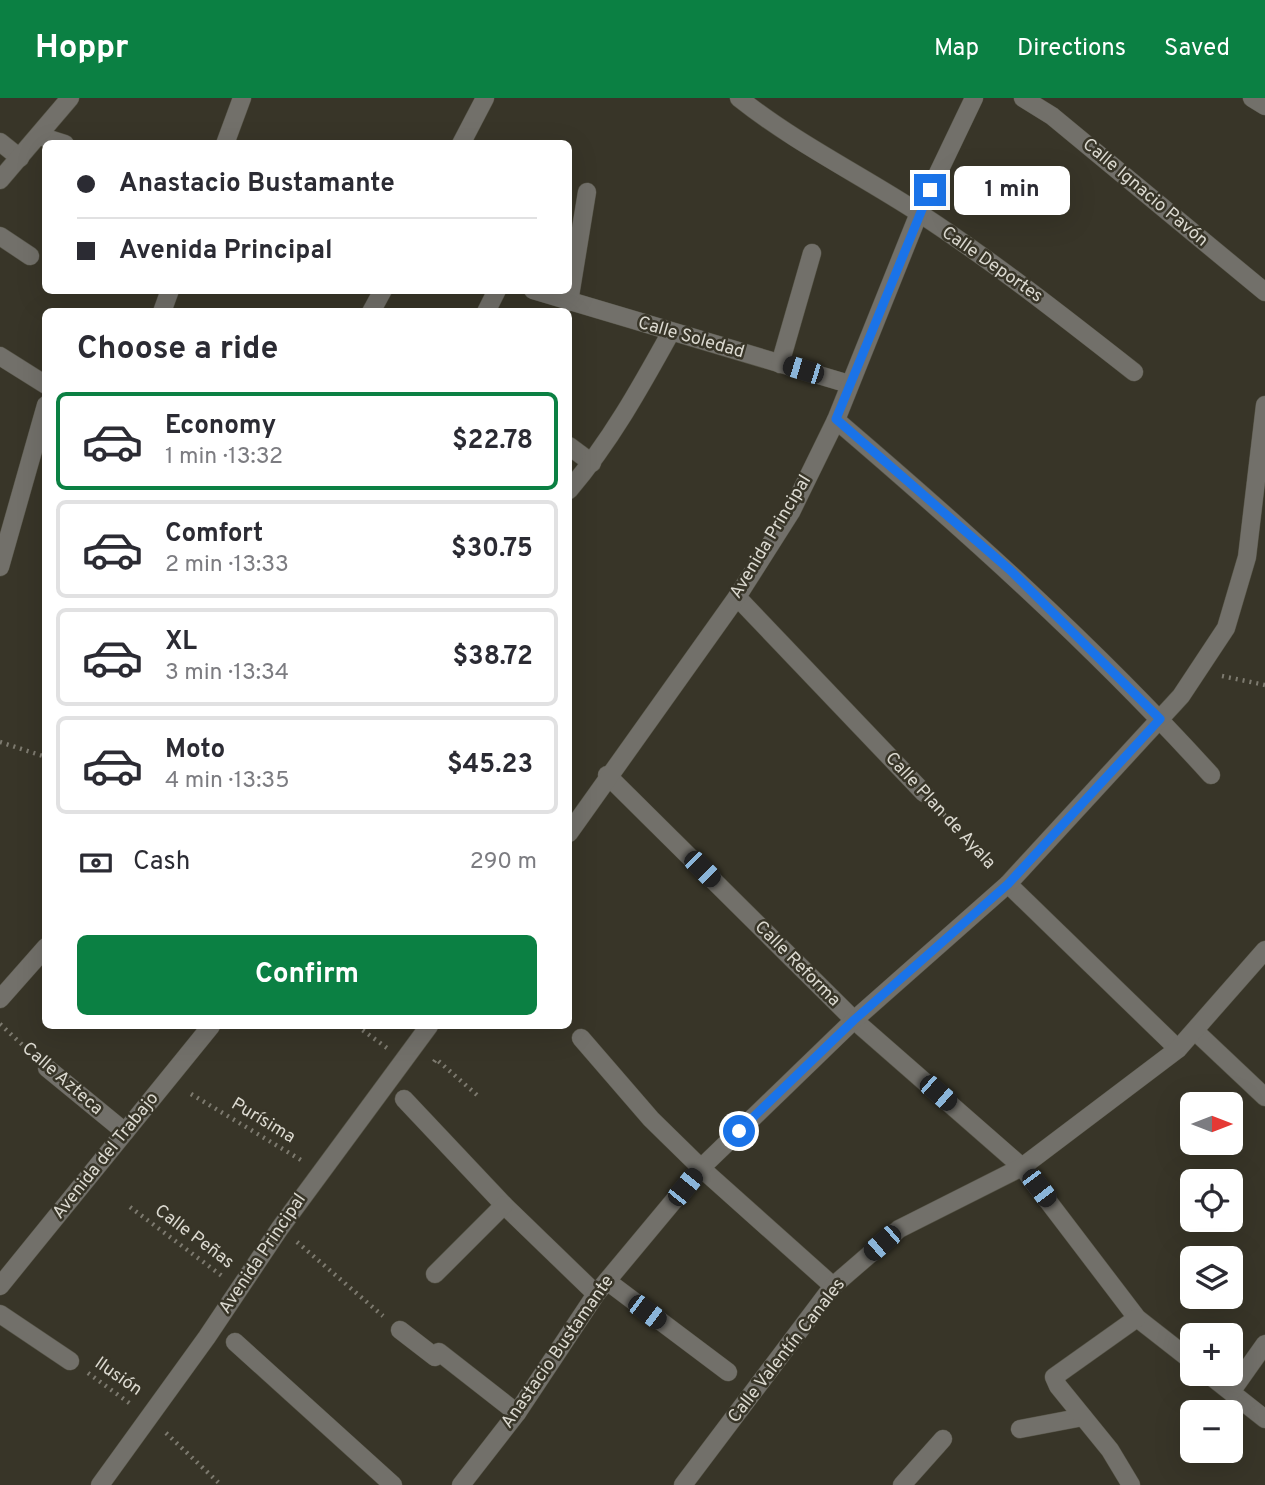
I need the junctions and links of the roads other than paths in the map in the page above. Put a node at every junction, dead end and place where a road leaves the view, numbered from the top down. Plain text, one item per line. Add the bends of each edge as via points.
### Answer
1 (70, 98) edge
2 (242, 98) edge
3 (485, 98) edge
4 (738, 98) edge
5 (974, 98) edge
6 (1023, 98) edge
7 (1252, 98) edge
8 (1265, 106) edge
9 (40, 136) junction
10 (52, 140) edge
11 (226, 140) edge
12 (463, 140) edge
13 (0, 142) edge
14 (20, 158) junction
15 (0, 180) edge
16 (587, 192) dead end
17 (919, 213) junction
18 (0, 236) edge
19 (812, 253) dead end
20 (30, 256) dead end
21 (572, 284) edge
22 (1265, 292) edge
23 (545, 294) edge
24 (570, 294) edge
25 (569, 302) junction
26 (671, 332) junction
27 (0, 356) edge
28 (780, 363) junction
29 (1134, 372) dead end
30 (42, 382) edge
31 (849, 384) junction
32 (1265, 405) edge
33 (42, 419) edge
34 (836, 419) junction
35 (572, 448) edge
36 (592, 463) junction
37 (572, 486) edge
38 (0, 567) edge
39 (737, 597) junction
40 (1160, 719) junction
41 (607, 775) junction
42 (1210, 775) dead end
43 (924, 793) road end
44 (572, 828) edge
45 (1008, 884) junction
46 (1265, 950) edge
47 (42, 952) edge
48 (0, 999) edge
49 (854, 1020) junction
50 (209, 1029) edge
51 (427, 1029) edge
52 (1195, 1031) junction
53 (581, 1038) dead end
54 (1178, 1049) junction
55 (47, 1068) road end
56 (1265, 1097) edge
57 (404, 1099) dead end
58 (125, 1132) junction
59 (1022, 1167) junction
60 (701, 1168) junction
61 (504, 1205) junction
62 (435, 1274) dead end
63 (0, 1286) edge
64 (833, 1286) junction
65 (601, 1288) junction
66 (0, 1314) edge
67 (1137, 1318) junction
68 (400, 1330) road end
69 (235, 1342) dead end
70 (1265, 1344) edge
71 (1180, 1352) edge
72 (71, 1361) road end
73 (728, 1373) dead end
74 (1223, 1386) edge
75 (1231, 1392) junction
76 (517, 1413) junction
77 (1083, 1417) junction
78 (1265, 1419) edge
79 (1020, 1429) dead end
80 (943, 1439) dead end
81 (100, 1485) edge
82 (393, 1485) edge
83 (461, 1485) edge
84 (683, 1485) edge
85 (902, 1485) edge
86 (1131, 1485) edge

1 - 9 street
2 - 11 street
3 - 12 street
4 - 17 street, Calle Deportes
5 - 17 street, Avenida Principal
6 - 22 street, Calle Ignacio Pavón via 1052,116
7 - 8 street
9 - 10 street
9 - 14 street
13 - 14 street
14 - 15 street
16 - 21 street
17 - 29 street, Calle Deportes via 1035,294
17 - 31 street, Avenida Principal
18 - 20 street
19 - 28 street
23 - 25 street, Calle Soledad
24 - 25 street
25 - 26 street, Calle Soledad
26 - 28 street, Calle Soledad
26 - 36 street via 632,404
27 - 30 street
28 - 31 street, Calle Soledad
31 - 34 street, Avenida Principal
32 - 40 street, Anastacio Bustamante via 1247,557 1226,628
33 - 38 street
34 - 39 street, Avenida Principal via 791,512
34 - 40 street via 1010,570
35 - 36 street
36 - 37 street
39 - 41 street, Avenida Principal
39 - 43 street, Calle Plan de Ayala
40 - 42 street
40 - 45 street, Anastacio Bustamante
41 - 44 street, Avenida Principal
41 - 49 street, Calle Reforma
45 - 49 street, Anastacio Bustamante
45 - 54 street, Calle Plan de Ayala
46 - 52 street, Calle Valentín Canales
47 - 48 street
49 - 59 street, Calle Reforma
49 - 60 street, Anastacio Bustamante
50 - 58 street, Avenida del Trabajo
51 - 81 street, Avenida Principal via 279,1228
52 - 54 street, Calle Valentín Canales
52 - 56 street
53 - 60 street via 651,1119
54 - 59 street, Calle Valentín Canales
55 - 58 street, Calle Azteca
57 - 61 street
58 - 63 street, Avenida del Trabajo
59 - 64 street, Calle Valentín Canales via 899,1229
59 - 67 street, Calle Reforma
60 - 64 street
60 - 65 street, Anastacio Bustamante
61 - 62 street
61 - 65 street
64 - 84 street, Calle Valentín Canales
65 - 73 street
65 - 76 street, Anastacio Bustamante
66 - 72 street
67 - 71 street, Calle Reforma
67 - 77 street via 1054,1377
68 - 76 street via 435,1357 439,1352
69 - 82 street
70 - 75 street
74 - 75 street
75 - 78 street
76 - 83 street, Anastacio Bustamante
77 - 79 street
77 - 86 street
80 - 85 street

